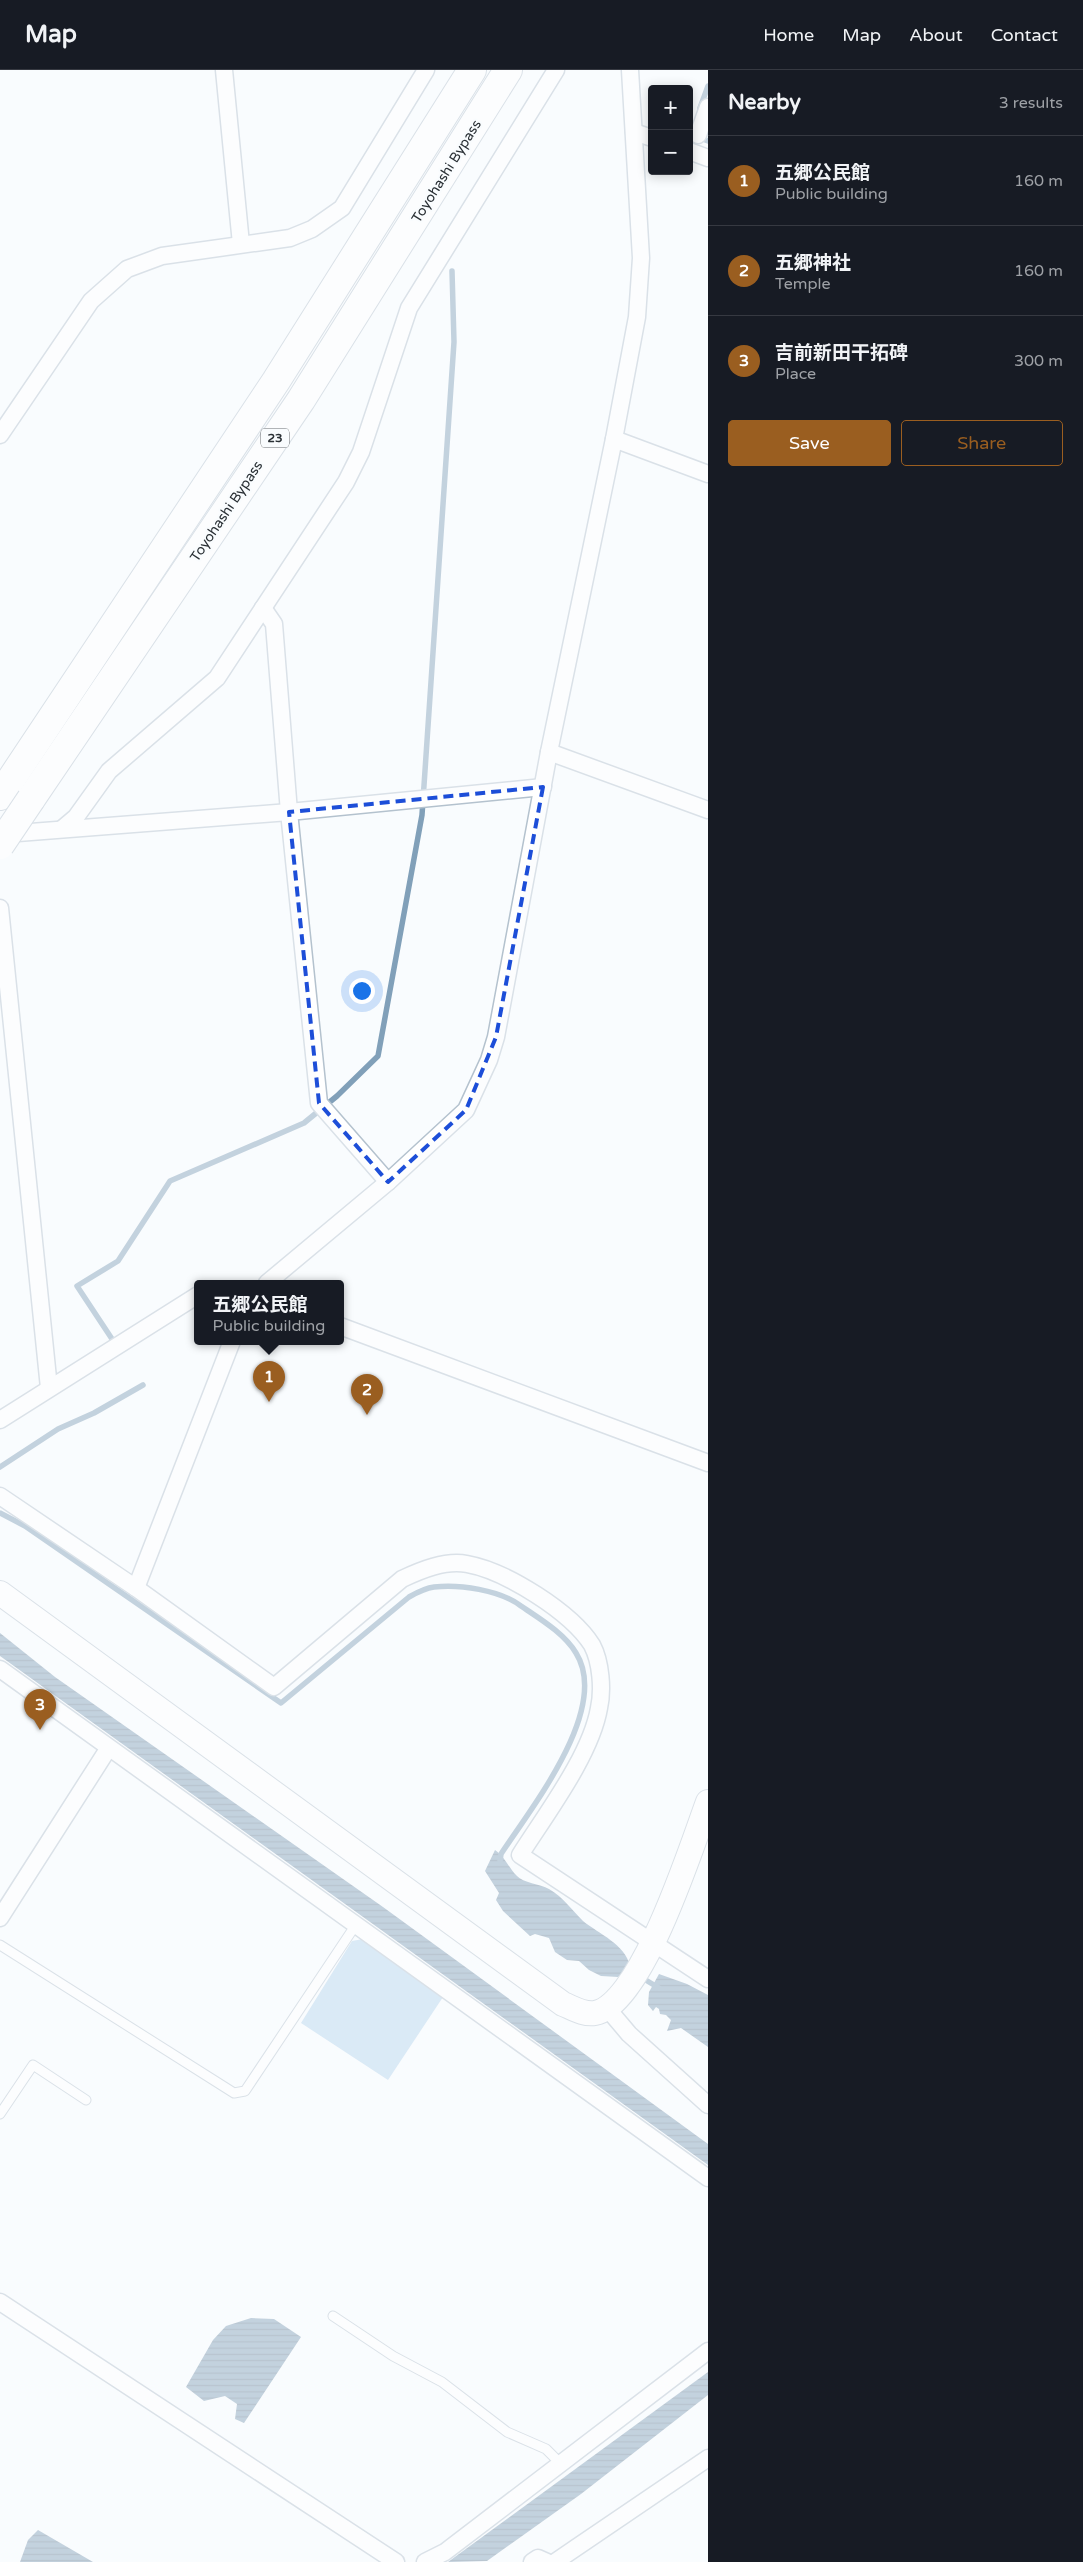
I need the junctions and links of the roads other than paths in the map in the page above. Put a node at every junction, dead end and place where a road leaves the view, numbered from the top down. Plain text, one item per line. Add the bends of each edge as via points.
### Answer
1 (224, 70) edge
2 (426, 70) edge
3 (472, 70) edge
4 (508, 70) edge
5 (556, 70) edge
6 (630, 70) edge
7 (708, 107) edge
8 (634, 132) junction
9 (698, 135) dead end
10 (648, 137) edge
11 (693, 152) edge
12 (708, 158) edge
13 (241, 244) junction
14 (0, 434) edge
15 (614, 439) junction
16 (708, 474) edge
17 (263, 608) junction
18 (549, 752) junction
19 (543, 787) junction
20 (3, 791) edge
21 (708, 810) edge
22 (289, 812) junction
23 (63, 828) junction
24 (0, 835) edge
25 (0, 845) edge
26 (0, 908) edge
27 (1, 931) edge
28 (388, 1182) junction
29 (271, 1280) edge
30 (194, 1297) edge
31 (344, 1327) edge
32 (230, 1345) edge
33 (49, 1388) junction
34 (0, 1420) edge
35 (708, 1463) edge
36 (0, 1496) edge
37 (136, 1588) junction
38 (0, 1593) edge
39 (0, 1669) edge
40 (108, 1748) junction
41 (708, 1802) edge
42 (0, 1918) edge
43 (356, 1926) junction
44 (654, 1942) junction
45 (0, 1945) edge
46 (708, 1979) edge
47 (607, 2008) junction
48 (86, 2100) dead end
49 (708, 2105) edge
50 (0, 2114) edge
51 (708, 2178) edge
52 (0, 2302) edge
53 (333, 2316) dead end
54 (708, 2351) edge
55 (708, 2458) edge
56 (561, 2464) junction
57 (396, 2562) edge
58 (425, 2562) edge
59 (532, 2562) edge
60 (547, 2562) edge
61 (555, 2562) edge

1 - 13 street
2 - 13 street via 342,208 312,229 290,238
3 - 20 highway, 23 via 276,381
4 - 25 highway, Toyohashi Bypass / 23, bridge via 301,400
5 - 17 street via 409,308 362,452 346,482
6 - 8 street
7 - 9 street
8 - 10 street
8 - 15 street via 639,288 637,317
11 - 12 street
13 - 14 street via 162,256 127,268 91,301
15 - 16 street
15 - 18 street
17 - 22 street via 274,624
17 - 23 street via 217,678 109,771 76,817
18 - 19 street
18 - 21 street
19 - 22 street
19 - 28 street via 489,1060 466,1110
22 - 23 street
22 - 28 street via 323,1108
23 - 24 street
26 - 27 street
27 - 33 street
28 - 29 street
30 - 33 street
31 - 35 street
32 - 37 street
33 - 34 street
36 - 37 street
37 - 44 street via 274,1687 402,1580 421,1570 466,1564 504,1578 553,1605 577,1626 593,1647 601,1680 599,1708 580,1757 520,1854
38 - 47 street via 563,2004 581,2012 595,2013
39 - 40 street
40 - 42 street
40 - 43 street
41 - 44 street
43 - 45 lane via 246,2091 234,2093
43 - 51 street
44 - 46 street
44 - 47 street via 624,1990
47 - 49 street via 629,2034
48 - 50 lane via 33,2065
52 - 57 street
53 - 56 lane via 393,2356 442,2382 507,2432 546,2449
54 - 56 street
55 - 61 street
56 - 58 street via 445,2552
59 - 60 street via 538,2558

